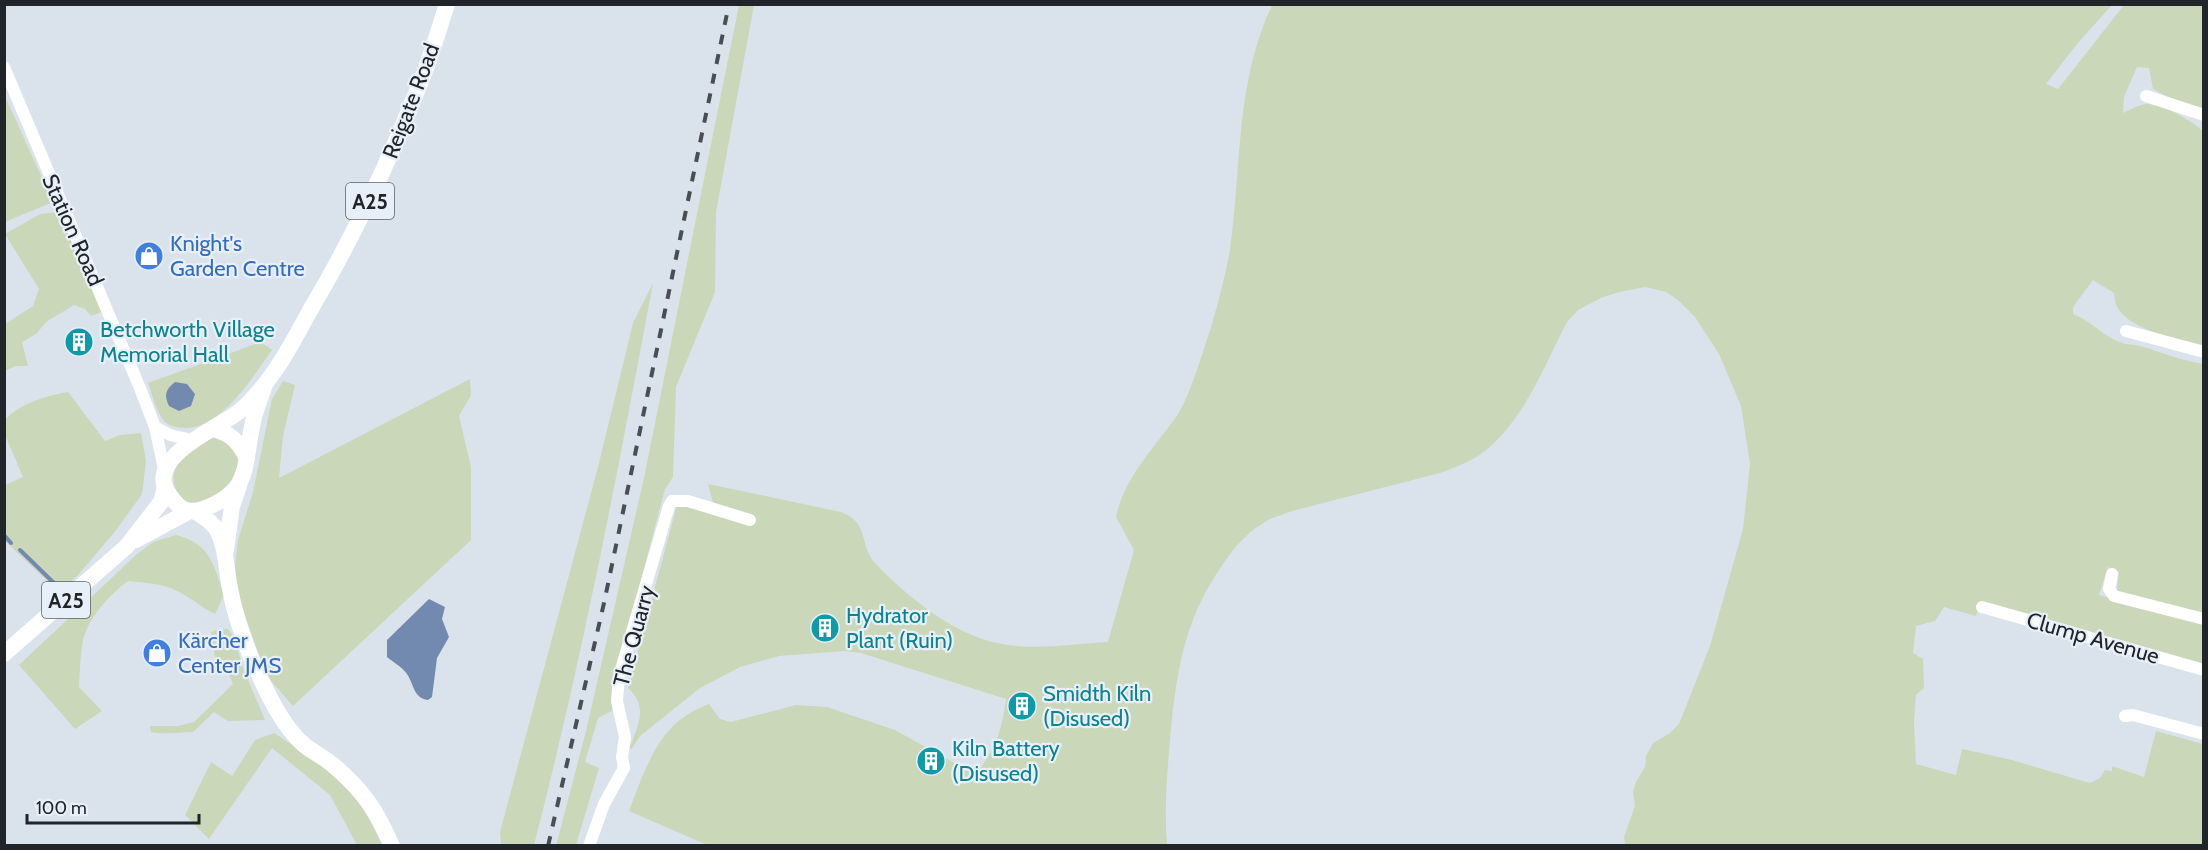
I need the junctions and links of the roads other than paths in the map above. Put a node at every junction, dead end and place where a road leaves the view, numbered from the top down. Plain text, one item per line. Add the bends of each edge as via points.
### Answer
1 (447, 4) edge
2 (4, 67) edge
3 (2146, 96) dead end
4 (2204, 115) edge
5 (2126, 331) dead end
6 (2204, 352) edge
7 (266, 384) junction
8 (155, 427) junction
9 (214, 429) junction
10 (192, 440) junction
11 (247, 457) junction
12 (165, 481) junction
13 (239, 486) junction
14 (192, 512) junction
15 (750, 520) dead end
16 (127, 546) junction
17 (225, 555) junction
18 (2112, 573) dead end
19 (1982, 607) dead end
20 (2204, 619) edge
21 (4, 654) edge
22 (2204, 670) edge
23 (2125, 716) dead end
24 (2204, 734) edge
25 (392, 846) edge
26 (589, 846) edge

1 - 7 main road, Reigate Road / A25 via 420,85 373,194 332,274
2 - 8 street, Station Road
3 - 4 street
5 - 6 street
7 - 9 main road, Reigate Road / A25 via 238,413
7 - 11 main road, Reigate Road / A25 via 252,424
8 - 10 street
8 - 12 street, Station Road
9 - 10 main road
9 - 11 main road via 228,433
10 - 12 main road via 170,462
11 - 13 main road
12 - 14 main road via 179,507
12 - 16 main road, A25 via 161,502
13 - 14 main road via 214,505
13 - 17 main road
14 - 16 main road, A25
14 - 17 main road via 210,521 219,533
15 - 26 street, The Quarry via 688,501 672,501 669,506 619,676 617,701 625,737 624,768 604,804
16 - 21 main road, A25
17 - 25 main road via 236,615 273,705 303,743 361,791 377,813
18 - 20 street via 2109,589 2114,596
19 - 22 street, Clump Avenue
23 - 24 street

